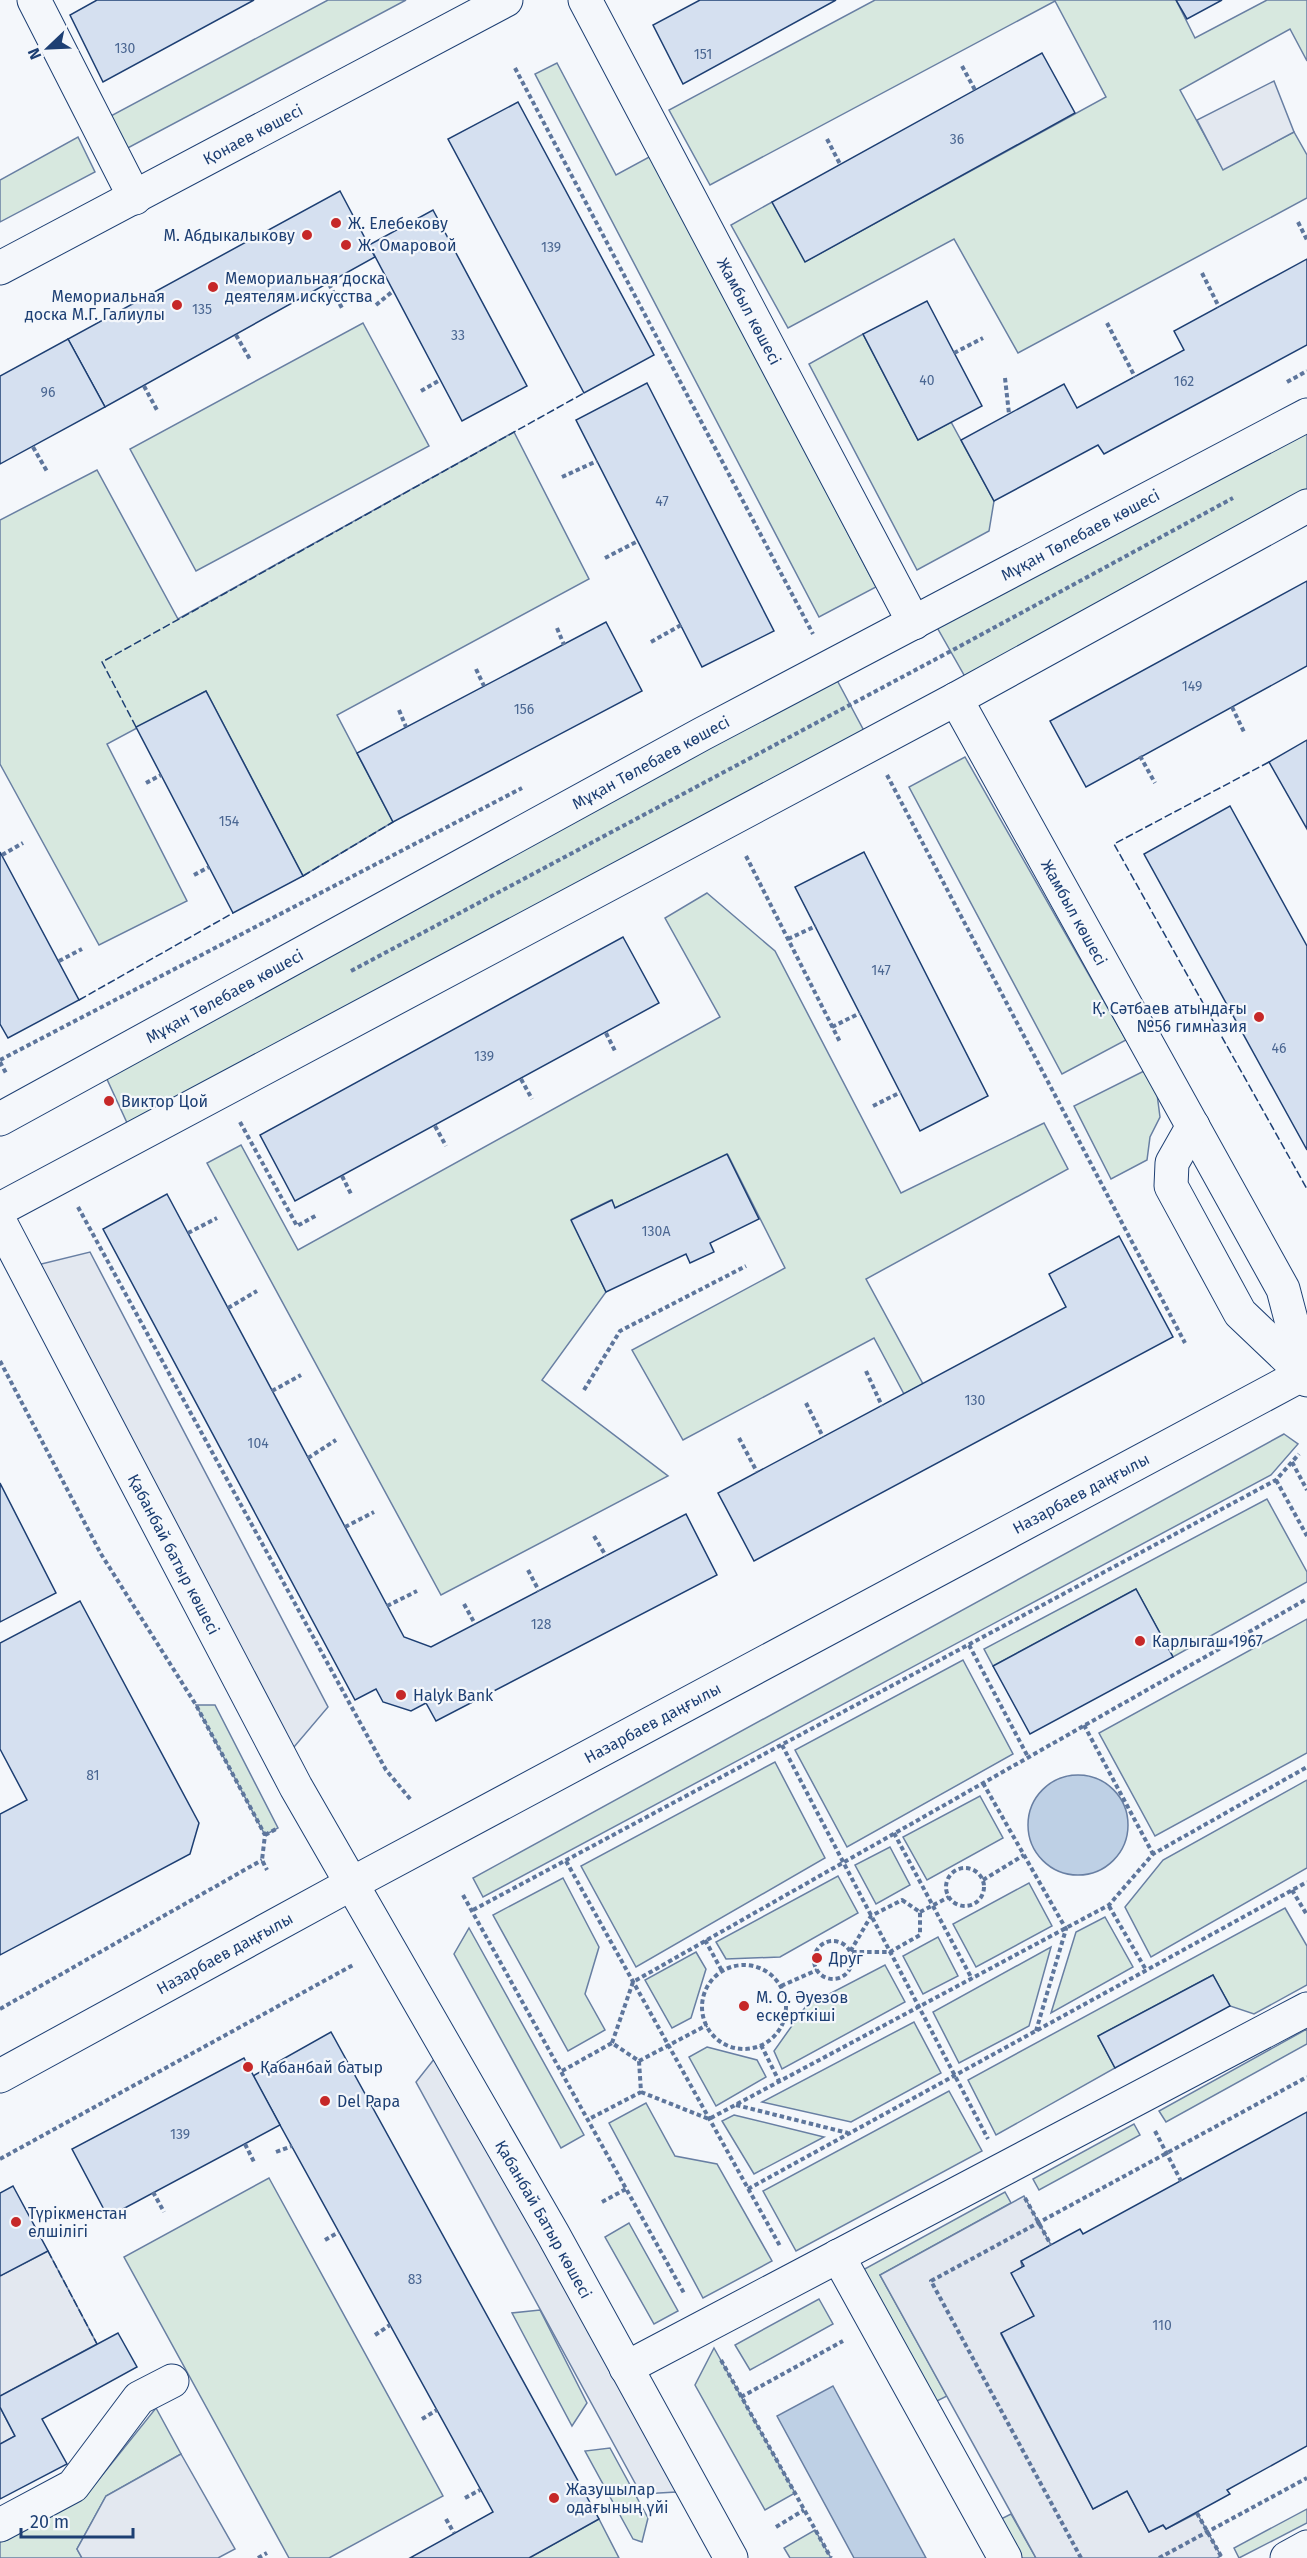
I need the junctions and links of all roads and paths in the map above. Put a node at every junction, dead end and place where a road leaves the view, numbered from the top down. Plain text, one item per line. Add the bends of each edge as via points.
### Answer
1 (34, 0) edge
2 (506, 0) edge
3 (585, 0) edge
4 (962, 66) dead end
5 (515, 68) dead end
6 (975, 90) dead end
7 (826, 139) dead end
8 (840, 164) dead end
9 (135, 198) junction
10 (1298, 222) dead end
11 (1307, 240) edge
12 (0, 268) edge
13 (1202, 273) dead end
14 (328, 284) dead end
15 (393, 291) dead end
16 (376, 305) dead end
17 (1219, 307) dead end
18 (343, 310) dead end
19 (1107, 323) dead end
20 (236, 335) dead end
21 (983, 338) dead end
22 (954, 353) dead end
23 (251, 361) dead end
24 (1135, 377) dead end
25 (1005, 378) dead end
26 (440, 380) dead end
27 (144, 386) dead end
28 (421, 391) dead end
29 (158, 412) dead end
30 (1009, 414) dead end
31 (1307, 415) edge
32 (33, 447) dead end
33 (597, 461) dead end
34 (48, 473) dead end
35 (562, 477) dead end
36 (1234, 498) dead end
37 (1307, 506) edge
38 (638, 541) dead end
39 (606, 558) dead end
40 (915, 623) junction
41 (681, 625) dead end
42 (556, 628) dead end
43 (824, 632) dead end
44 (651, 642) dead end
45 (946, 643) dead end
46 (564, 645) dead end
47 (951, 651) junction
48 (956, 659) dead end
49 (477, 669) dead end
50 (484, 686) dead end
51 (846, 697) dead end
52 (956, 699) junction
53 (850, 705) junction
54 (1232, 706) dead end
55 (399, 710) dead end
56 (406, 727) dead end
57 (1245, 734) dead end
58 (1140, 756) dead end
59 (882, 766) dead end
60 (161, 775) dead end
61 (146, 783) dead end
62 (1155, 783) dead end
63 (525, 786) dead end
64 (24, 843) dead end
65 (2, 855) dead end
66 (746, 856) dead end
67 (209, 867) dead end
68 (194, 875) dead end
69 (816, 926) dead end
70 (788, 939) junction
71 (82, 949) dead end
72 (59, 961) dead end
73 (346, 974) dead end
74 (860, 1013) dead end
75 (832, 1027) junction
76 (606, 1033) dead end
77 (840, 1042) dead end
78 (616, 1053) dead end
79 (0, 1061) edge
80 (521, 1079) dead end
81 (10, 1081) dead end
82 (901, 1092) dead end
83 (532, 1099) dead end
84 (873, 1106) dead end
85 (0, 1119) edge
86 (240, 1122) dead end
87 (435, 1126) dead end
88 (1193, 1126) junction
89 (446, 1146) dead end
90 (342, 1176) dead end
91 (352, 1196) dead end
92 (73, 1198) dead end
93 (0, 1209) edge
94 (317, 1215) dead end
95 (218, 1218) dead end
96 (0, 1222) edge
97 (188, 1233) dead end
98 (746, 1266) dead end
99 (257, 1291) dead end
100 (228, 1308) dead end
101 (1185, 1343) dead end
102 (0, 1361) edge
103 (866, 1371) dead end
104 (301, 1375) dead end
105 (1306, 1376) edge
106 (584, 1390) dead end
107 (272, 1391) dead end
108 (806, 1403) dead end
109 (882, 1406) dead end
110 (823, 1437) dead end
111 (739, 1438) dead end
112 (336, 1440) dead end
113 (1299, 1454) dead end
114 (308, 1458) dead end
115 (1292, 1462) junction
116 (757, 1472) dead end
117 (1276, 1480) junction
118 (1307, 1490) edge
119 (375, 1512) dead end
120 (345, 1527) dead end
121 (594, 1536) dead end
122 (1307, 1536) edge
123 (606, 1556) dead end
124 (528, 1570) dead end
125 (417, 1591) dead end
126 (538, 1591) dead end
127 (1307, 1599) edge
128 (464, 1604) dead end
129 (387, 1606) dead end
130 (475, 1624) dead end
131 (969, 1645) junction
132 (1084, 1725) junction
133 (782, 1745) junction
134 (1028, 1757) junction
135 (1307, 1767) edge
136 (983, 1783) junction
137 (411, 1800) dead end
138 (278, 1828) dead end
139 (894, 1833) junction
140 (265, 1835) junction
141 (1153, 1854) junction
142 (1024, 1856) junction
143 (262, 1860) junction
144 (566, 1861) junction
145 (843, 1862) junction
146 (267, 1870) dead end
147 (983, 1880) junction
148 (1307, 1882) edge
149 (351, 1884) junction
150 (1292, 1890) junction
151 (463, 1894) dead end
152 (949, 1897) junction
153 (1109, 1905) junction
154 (933, 1906) junction
155 (473, 1910) junction
156 (920, 1912) junction
157 (871, 1916) junction
158 (1307, 1916) edge
159 (1066, 1929) junction
160 (705, 1941) junction
161 (850, 1952) junction
162 (890, 1952) junction
163 (353, 1965) dead end
164 (818, 1970) junction
165 (1146, 1970) junction
166 (722, 1971) junction
167 (972, 1978) junction
168 (633, 1982) junction
169 (781, 1986) junction
170 (919, 2007) junction
171 (0, 2009) edge
172 (1307, 2009) edge
173 (707, 2025) junction
174 (1036, 2031) junction
175 (612, 2043) junction
176 (761, 2045) junction
177 (668, 2046) junction
178 (639, 2061) junction
179 (562, 2071) junction
180 (954, 2075) junction
181 (0, 2076) edge
182 (1307, 2077) edge
183 (779, 2081) junction
184 (641, 2092) junction
185 (1138, 2098) junction
186 (734, 2105) junction
187 (589, 2119) junction
188 (709, 2119) junction
189 (849, 2133) junction
190 (245, 2144) dead end
191 (292, 2145) dead end
192 (276, 2152) dead end
193 (1167, 2154) junction
194 (0, 2159) edge
195 (255, 2164) dead end
196 (1009, 2166) junction
197 (1181, 2181) dead end
198 (748, 2188) junction
199 (626, 2189) junction
200 (153, 2192) dead end
201 (602, 2202) dead end
202 (164, 2212) dead end
203 (1039, 2223) junction
204 (339, 2232) dead end
205 (325, 2240) dead end
206 (1051, 2245) dead end
207 (838, 2256) junction
208 (797, 2277) junction
209 (390, 2325) dead end
210 (703, 2327) junction
211 (375, 2335) dead end
212 (850, 2338) dead end
213 (626, 2368) junction
214 (172, 2381) dead end
215 (741, 2397) junction
216 (437, 2410) dead end
217 (422, 2419) dead end
218 (1307, 2478) edge
219 (480, 2490) dead end
220 (465, 2498) dead end
221 (804, 2510) junction
222 (1197, 2513) dead end
223 (446, 2519) dead end
224 (0, 2525) edge
225 (776, 2527) dead end
226 (1207, 2532) junction
227 (454, 2533) dead end
228 (1307, 2547) edge
229 (267, 2553) dead end
230 (258, 2558) edge
231 (731, 2558) edge
232 (831, 2558) edge
233 (1005, 2558) edge
234 (1081, 2558) edge
235 (1158, 2558) edge
236 (1222, 2558) edge
237 (1287, 2558) edge

1 - 9 street
2 - 9 street, Қонаев көшесі
3 - 40 street, Жамбыл көшесі
4 - 6 path
5 - 43 path via 814,637
7 - 8 path
9 - 12 street, Қонаев көшесі
10 - 11 path
13 - 17 path
14 - 18 path
15 - 16 path
19 - 24 path
20 - 23 path
21 - 22 path
25 - 30 path
26 - 28 path
27 - 29 path
31 - 40 street, Мұқан Төлебаев көшесі
32 - 34 path
33 - 35 path
36 - 47 path
37 - 52 street
38 - 39 path
40 - 85 street, Мұқан Төлебаев көшесі via 702,734
41 - 44 path
42 - 46 path
45 - 47 path
47 - 48 path
47 - 53 path
49 - 50 path
51 - 53 path
52 - 88 street, Жамбыл көшесі
52 - 93 street
53 - 73 path
54 - 57 path
55 - 56 path
58 - 62 path
59 - 101 path
60 - 61 path
63 - 79 path
64 - 65 path
66 - 70 path
67 - 68 path
69 - 70 path
70 - 75 path
71 - 72 path
74 - 75 path
75 - 77 path
76 - 78 path
79 - 81 path
80 - 83 path
82 - 84 path
86 - 94 path via 297,1226
87 - 89 path
88 - 105 street, Жамбыл көшесі via 1283,1289
88 - 105 street via 1172,1163 1171,1186 1240,1313
90 - 91 path
92 - 137 path via 386,1770
95 - 97 path
96 - 149 street, Қабанбай батыр көшесі
98 - 106 path via 620,1331
99 - 100 path
102 - 140 path via 101,1554 196,1705
103 - 109 path
104 - 107 path
105 - 149 street, Назарбаев даңғылы
108 - 110 path
111 - 116 path
112 - 114 path
113 - 115 path
115 - 117 path
115 - 118 path
117 - 122 path
117 - 131 path
119 - 120 path
121 - 123 path
124 - 126 path
125 - 129 path
127 - 132 path
128 - 130 path
131 - 133 path
131 - 134 path
132 - 134 path
132 - 141 path
133 - 144 path
133 - 145 path
134 - 136 path
135 - 141 path
136 - 139 path
136 - 142 path
138 - 140 path
139 - 145 path
139 - 154 path
140 - 143 path
141 - 153 path
142 - 147 path
142 - 159 path
143 - 146 path
143 - 171 path
144 - 155 path
144 - 168 path
145 - 157 path
145 - 160 path
147 - 152 path via 984,1892 971,1906 959,1905
147 - 152 path via 969,1869 957,1871 947,1885
148 - 150 path
149 - 181 street, Назарбаев даңғылы
149 - 213 street, Қабанбай Батыр көшесі via 446,2044
150 - 158 path
150 - 165 path
151 - 155 path
152 - 154 path
153 - 159 path
153 - 165 path
154 - 156 path
154 - 167 path
155 - 179 path
156 - 157 path via 902,1900
156 - 162 path via 920,1935
157 - 161 path
157 - 162 path
159 - 167 path
159 - 174 path
160 - 166 path
160 - 168 path
161 - 162 path
161 - 164 path via 851,1964 845,1975 827,1978
161 - 164 path via 842,1943 825,1943 815,1958
162 - 170 path
163 - 194 path
164 - 169 path
165 - 174 path
166 - 169 path via 734,1966 754,1966 772,1975
166 - 173 path via 705,1992 702,2005
167 - 170 path
168 - 175 path
168 - 177 path
169 - 176 path via 786,1999 782,2026
170 - 180 path
170 - 183 path
172 - 185 street
173 - 176 path via 720,2041 733,2047
173 - 177 path
174 - 180 path
175 - 178 path
175 - 179 path
176 - 183 path
177 - 178 path
177 - 188 path
178 - 184 path
179 - 187 path
180 - 189 path
180 - 196 path via 990,2142
182 - 193 path
183 - 186 path
184 - 187 path
184 - 188 path
185 - 193 path
185 - 196 street
186 - 188 path
186 - 189 path
187 - 199 path
188 - 198 path
189 - 198 path
190 - 195 path
191 - 192 path
193 - 197 path
193 - 203 path
196 - 203 path
196 - 207 street
198 - 208 path
199 - 201 path
199 - 210 path
200 - 202 path
203 - 206 path
203 - 234 path via 931,2281
204 - 205 path
207 - 208 street
207 - 233 street
208 - 210 street
209 - 211 path
210 - 213 street
210 - 215 path
212 - 215 path
213 - 231 street, Қабанбай Батыр көшесі
214 - 224 street via 139,2398 73,2486
215 - 221 path
216 - 217 path
218 - 226 path
219 - 220 path
221 - 225 path
221 - 232 path
222 - 226 path
223 - 227 path
226 - 235 path
226 - 236 path
228 - 237 street
229 - 230 path

